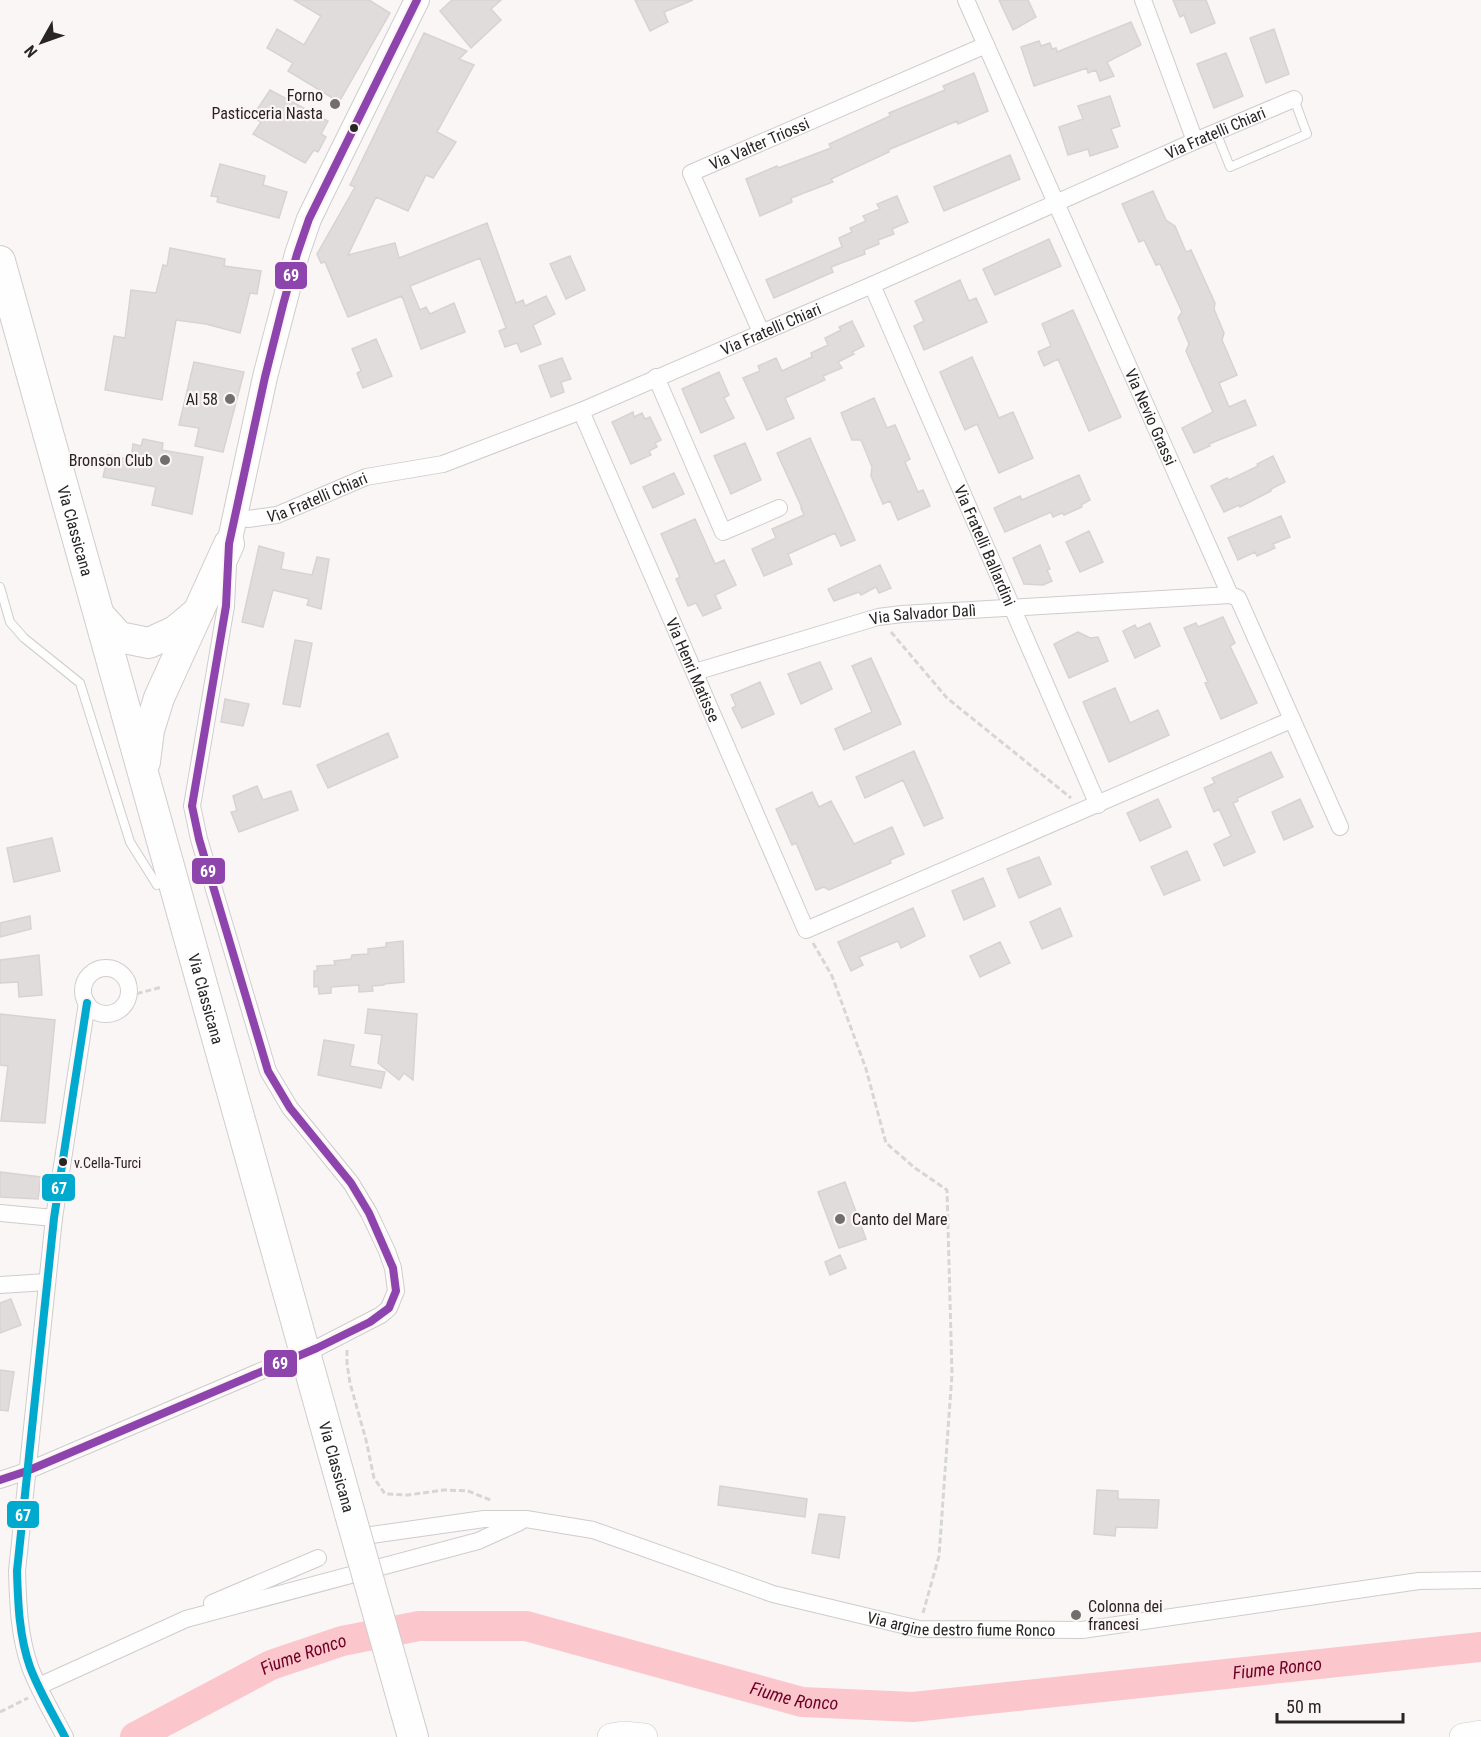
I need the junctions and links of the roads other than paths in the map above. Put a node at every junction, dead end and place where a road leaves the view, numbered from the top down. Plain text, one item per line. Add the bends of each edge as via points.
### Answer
1 (417, 0) edge
2 (966, 0) edge
3 (1143, 0) edge
4 (986, 45) junction
5 (1294, 99) joint
6 (1216, 132) junction
7 (1195, 141) junction
8 (1055, 204) junction
9 (0, 261) edge
10 (872, 285) junction
11 (761, 332) junction
12 (0, 338) edge
13 (656, 377) junction
14 (581, 411) junction
15 (779, 508) dead end
16 (232, 530) junction
17 (0, 587) edge
18 (1230, 595) junction
19 (1012, 608) junction
20 (200, 610) junction
21 (0, 613) edge
22 (101, 617) junction
23 (10, 622) junction
24 (695, 672) junction
25 (1291, 720) junction
26 (144, 774) junction
27 (1092, 808) junction
28 (1340, 827) dead end
29 (157, 885) junction
30 (87, 1003) junction
31 (0, 1213) edge
32 (54, 1218) junction
33 (46, 1282) junction
34 (0, 1285) edge
35 (316, 1348) tunnel mouth
36 (275, 1365) tunnel mouth
37 (27, 1471) junction
38 (0, 1480) edge
39 (526, 1519) junction
40 (347, 1524) junction
41 (318, 1558) dead end
42 (1481, 1580) edge
43 (186, 1619) junction
44 (41, 1691) junction
45 (399, 1725) edge
46 (1481, 1734) edge
47 (65, 1737) edge
48 (611, 1737) edge
49 (644, 1737) edge
50 (1463, 1737) edge

1 - 16 street via 313,211 297,254
2 - 4 street, Via Nevio Grassi
3 - 7 street
4 - 8 street, Via Nevio Grassi
4 - 11 street, Via Valter Triossi via 691,173
5 - 6 street, Via Fratelli Chiari
5 - 6 lane via 1306,134 1230,167
6 - 7 street, Via Fratelli Chiari
7 - 8 street, Via Fratelli Chiari
8 - 10 street, Via Fratelli Chiari
8 - 18 street, Via Nevio Grassi
9 - 22 highway, Via Classicana
10 - 11 street, Via Fratelli Chiari
10 - 19 street, Via Fratelli Ballardini
11 - 13 street, Via Fratelli Chiari
12 - 29 highway, Via Classicana
13 - 14 street, Via Fratelli Chiari
13 - 15 street via 723,532
14 - 16 street, Via Fratelli Chiari via 443,465 366,477 277,514 248,519
14 - 24 street, Via Henri Matisse
16 - 20 highway
16 - 35 street via 226,606 192,806 199,839 268,1071 290,1108 351,1183 377,1229 393,1268 396,1291 389,1308 370,1322
17 - 23 lane
18 - 19 street, Via Salvador Dalì
18 - 25 street, Via Nevio Grassi via 1238,598
19 - 24 street, Via Salvador Dalì via 878,617
19 - 27 street, Via Fratelli Ballardini
20 - 22 highway via 175,631 150,643 119,637
20 - 26 highway via 148,730
21 - 23 lane
22 - 26 highway, Via Classicana
23 - 29 lane via 80,683 130,842
24 - 27 street, Via Henri Matisse via 806,930
25 - 27 street
25 - 28 street, Via Nevio Grassi
26 - 40 highway, Via Classicana
29 - 40 highway, Via Classicana
30 - 30 street via 85,982 94,971 116,970 122,975 128,996 120,1009 99,1012
30 - 32 street
31 - 32 street
32 - 33 street
33 - 34 street
33 - 37 street
36 - 37 street
37 - 38 street
37 - 44 street via 17,1571 18,1616
39 - 40 street, Via argine destro fiume Ronco
39 - 42 street, Via argine destro fiume Ronco via 593,1530 773,1594 919,1629 1082,1630 1419,1581
39 - 43 street via 478,1541
40 - 45 highway, Via Classicana
41 - 43 street via 212,1602
43 - 44 street
44 - 47 street
46 - 50 main road
48 - 49 main road

